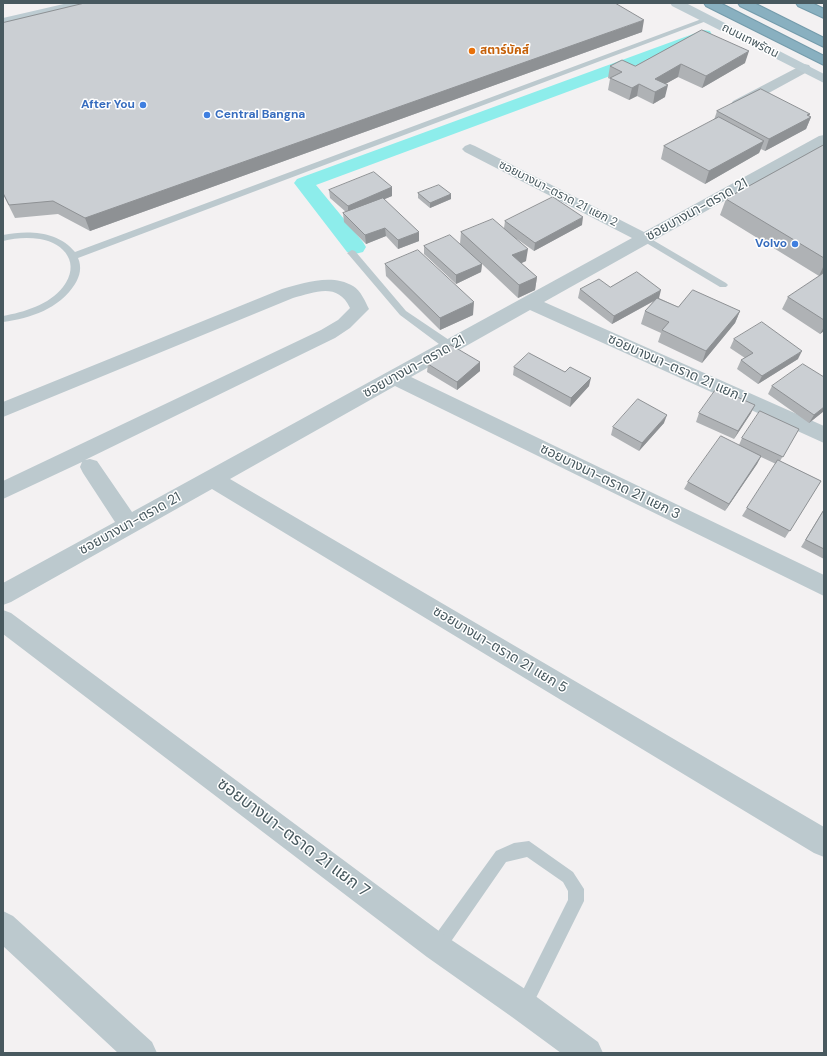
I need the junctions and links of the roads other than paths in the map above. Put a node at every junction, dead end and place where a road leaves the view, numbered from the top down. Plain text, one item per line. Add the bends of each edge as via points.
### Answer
1 (84, 3) edge
2 (676, 3) edge
3 (710, 3) edge
4 (744, 3) edge
5 (768, 3) edge
6 (802, 3) edge
7 (824, 14) edge
8 (707, 19) junction
9 (3, 22) edge
10 (824, 30) edge
11 (824, 42) edge
12 (824, 61) edge
13 (804, 68) junction
14 (824, 79) edge
15 (737, 105) edge
16 (824, 139) edge
17 (470, 149) dead end
18 (3, 238) edge
19 (646, 239) junction
20 (352, 252) dead end
21 (74, 256) junction
22 (723, 285) dead end
23 (530, 302) junction
24 (3, 318) edge
25 (451, 347) junction
26 (395, 378) junction
27 (3, 410) edge
28 (824, 435) edge
29 (90, 468) dead end
30 (212, 479) junction
31 (3, 491) edge
32 (129, 525) junction
33 (824, 586) edge
34 (3, 594) edge
35 (3, 620) edge
36 (824, 843) edge
37 (3, 926) edge
38 (437, 947) junction
39 (523, 1006) junction
40 (141, 1053) edge
41 (587, 1053) edge

1 - 9 main road
2 - 8 main road, ถนนเทพรัตน
3 - 12 highway
4 - 11 highway
5 - 10 highway
6 - 7 highway
8 - 13 main road, ถนนเทพรัตน
8 - 21 lane
13 - 14 main road, ถนนเทพรัตน
13 - 15 street
16 - 19 street, ซอยบางนา-ตราด 21
17 - 19 street, ซอยบางนา-ตราด 21 แยก 2
18 - 21 lane via 33,235 52,239 65,246
19 - 22 lane
19 - 23 street, ซอยบางนา-ตราด 21
20 - 25 lane via 403,313
21 - 24 lane via 76,270 71,284 58,298 39,309 16,317
23 - 25 street, ซอยบางนา-ตราด 21
23 - 28 street, ซอยบางนา-ตราด 21 แยก 1
25 - 26 street, ซอยบางนา-ตราด 21
26 - 30 street, ซอยบางนา-ตราด 21
26 - 33 street, ซอยบางนา-ตราด 21 แยก 3
27 - 31 street via 288,293 324,284 344,287 357,300 360,309 328,334
29 - 32 street
30 - 32 street, ซอยบางนา-ตราด 21
30 - 36 street, ซอยบางนา-ตราด 21 แยก 5
32 - 34 street, ซอยบางนา-ตราด 21
35 - 38 street, ซอยบางนา-ตราด 21 แยก 7
37 - 40 street
38 - 39 street, ซอยบางนา-ตราด 21 แยก 7
38 - 39 lane via 501,856 514,850 529,849 535,853 568,877 576,889 576,901
39 - 41 street, ซอยบางนา-ตราด 21 แยก 7

